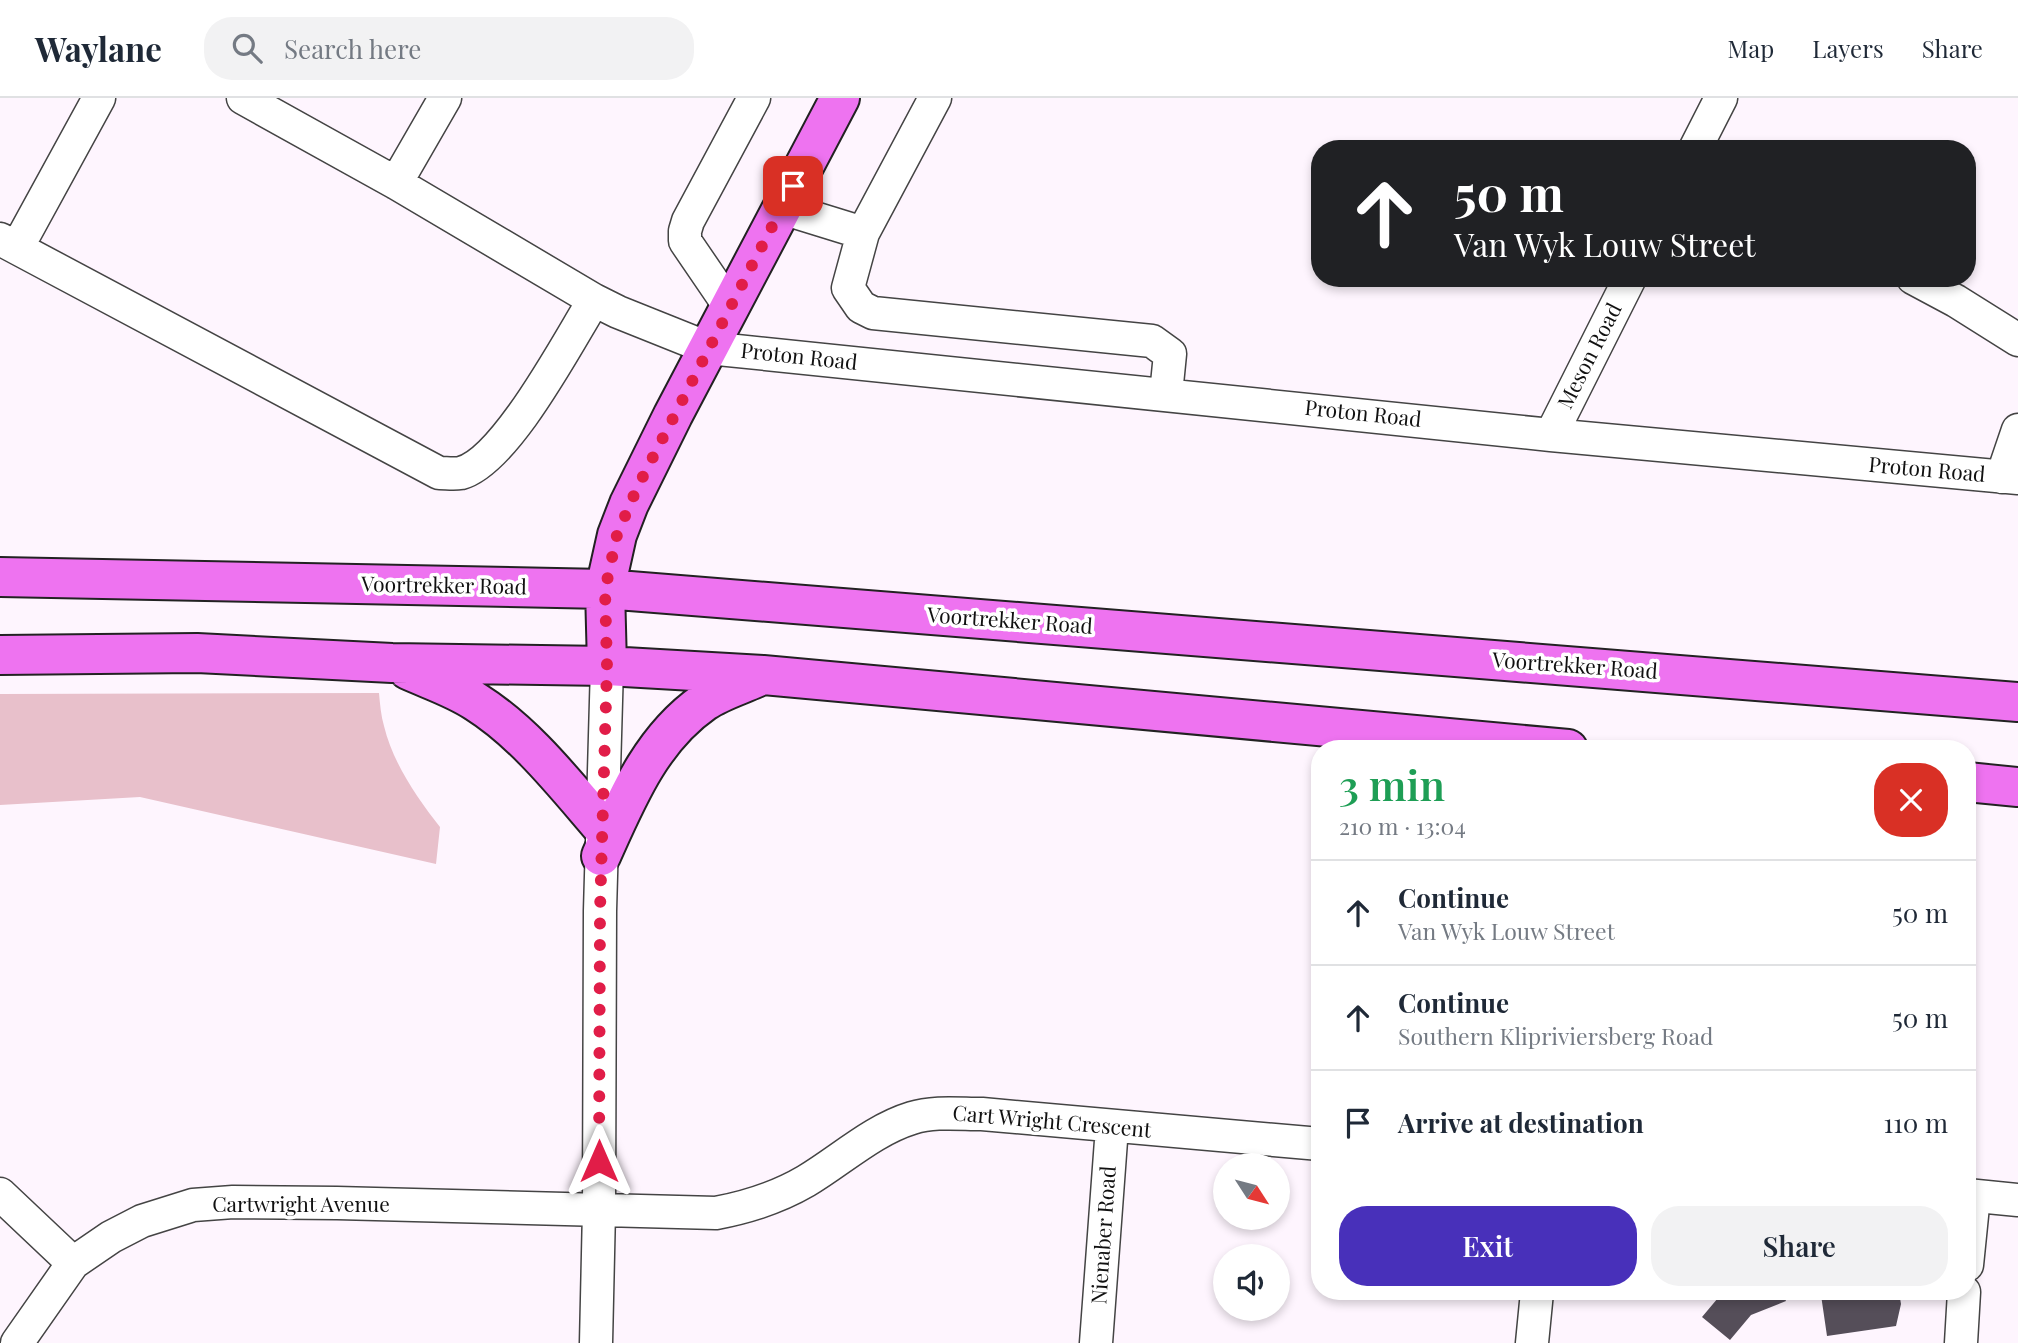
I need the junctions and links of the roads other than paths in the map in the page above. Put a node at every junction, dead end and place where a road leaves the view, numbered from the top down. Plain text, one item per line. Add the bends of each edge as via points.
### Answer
1 (99, 98) edge
2 (243, 98) edge
3 (446, 98) edge
4 (754, 98) edge
5 (840, 98) edge
6 (935, 98) edge
7 (1721, 98) edge
8 (1704, 140) edge
9 (396, 183) junction
10 (782, 208) junction
11 (863, 233) junction
12 (9, 243) edge
13 (1625, 287) edge
14 (1929, 287) edge
15 (594, 300) junction
16 (730, 307) junction
17 (2018, 340) edge
18 (708, 348) junction
19 (1166, 394) junction
20 (2018, 430) edge
21 (1551, 435) junction
22 (2010, 477) edge
23 (0, 577) edge
24 (605, 590) junction
25 (0, 655) edge
26 (392, 663) junction
27 (607, 666) junction
28 (763, 675) junction
29 (2018, 702) edge
30 (1470, 740) edge
31 (1976, 783) edge
32 (2018, 786) edge
33 (601, 841) junction
34 (1112, 1128) junction
35 (1311, 1143) edge
36 (0, 1194) edge
37 (1976, 1196) edge
38 (2018, 1200) edge
39 (599, 1210) junction
40 (73, 1264) junction
41 (1536, 1300) edge
42 (1964, 1300) edge
43 (17, 1343) edge
44 (596, 1343) edge
45 (1096, 1343) edge
46 (1532, 1343) edge
47 (1961, 1343) edge

1 - 12 street
2 - 9 street, Proton Road
3 - 9 street
4 - 16 street via 685,231 685,241
5 - 10 main road
6 - 11 street
7 - 8 street
9 - 15 street, Proton Road
10 - 11 street
10 - 16 main road
11 - 19 street via 848,288 861,307 873,313 1152,341 1170,354
12 - 15 street via 439,473 461,473 487,458 517,422
13 - 21 street, Meson Road
14 - 17 street
15 - 18 street, Proton Road
16 - 18 main road
18 - 19 street, Proton Road
18 - 24 main road via 629,504
19 - 21 street, Proton Road
20 - 22 street
21 - 22 street, Proton Road
23 - 24 main road, Voortrekker Road
24 - 27 main road
24 - 29 main road, Voortrekker Road
25 - 26 main road via 197,653
26 - 27 main road
26 - 33 main road via 478,703 535,751
27 - 28 main road
27 - 33 street
28 - 30 main road
28 - 33 main road via 706,700 664,738
31 - 32 main road
33 - 39 street
34 - 35 street, Cart Wright Crescent
34 - 39 street, Cart Wright Crescent via 943,1113 883,1130 805,1181 747,1207 716,1213
34 - 45 street, Nienaber Road
36 - 40 street
37 - 38 street
39 - 40 street, Cartwright Avenue via 337,1203 193,1206 142,1221
39 - 44 street
40 - 43 street, Cartwright Avenue
41 - 46 street
42 - 47 street

